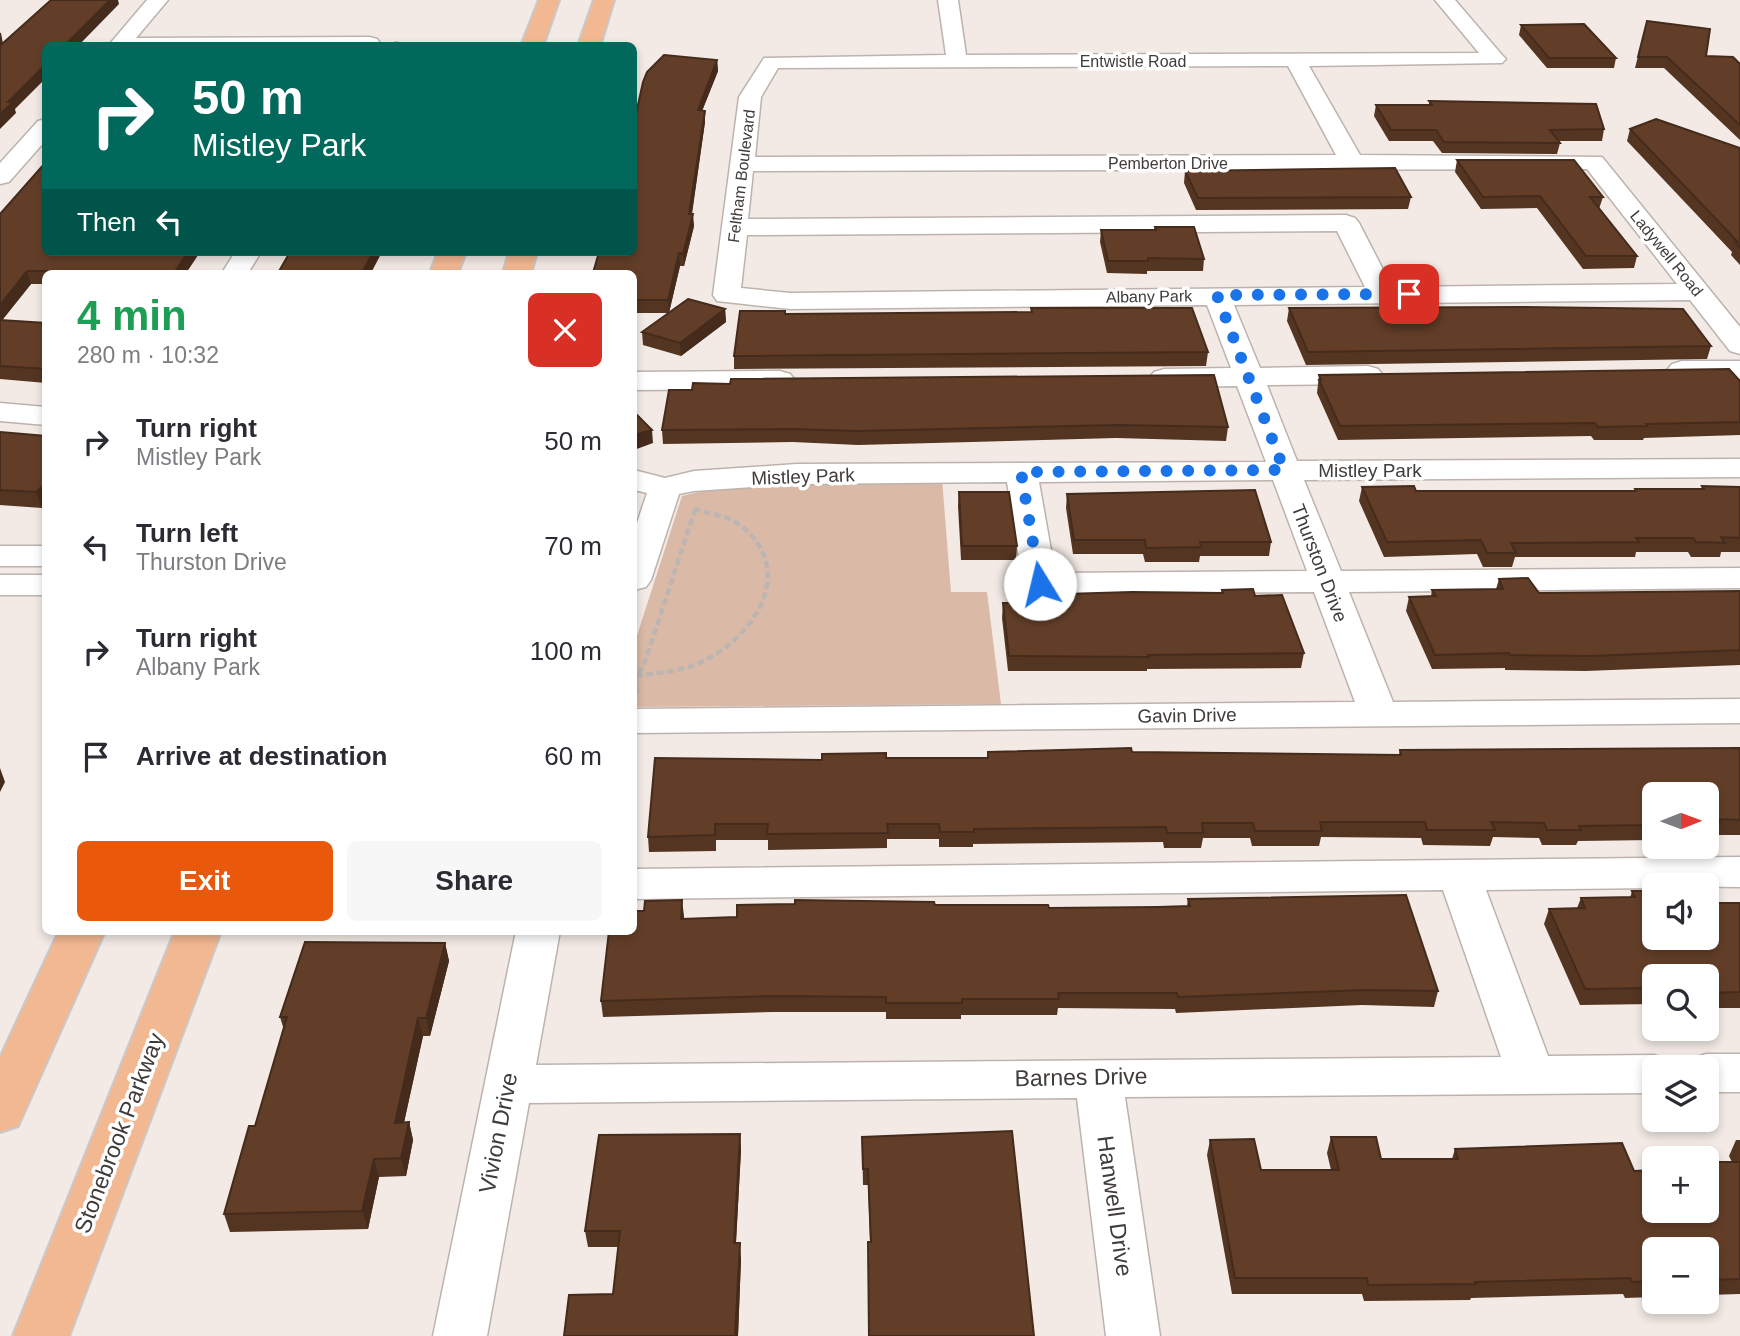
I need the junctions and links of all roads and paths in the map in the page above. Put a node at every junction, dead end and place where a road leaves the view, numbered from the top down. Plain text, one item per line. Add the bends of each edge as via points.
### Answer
1 (158, 0) edge
2 (549, 0) edge
3 (604, 0) edge
4 (948, 0) edge
5 (1445, 0) edge
6 (121, 42) edge
7 (533, 42) edge
8 (590, 42) edge
9 (1295, 60) junction
10 (771, 62) joint
11 (957, 62) junction
12 (42, 130) edge
13 (1594, 162) joint
14 (1352, 163) junction
15 (742, 164) junction
16 (0, 177) edge
17 (735, 227) junction
18 (1698, 292) junction
19 (1382, 294) junction
20 (727, 295) joint
21 (1217, 295) junction
22 (1740, 345) edge
23 (1740, 370) edge
24 (1658, 371) edge
25 (1399, 375) edge
26 (1249, 377) junction
27 (1137, 378) edge
28 (801, 380) edge
29 (637, 381) edge
30 (0, 412) edge
31 (42, 416) edge
32 (1740, 468) edge
33 (1284, 470) junction
34 (1021, 472) junction
35 (637, 481) edge
36 (665, 488) junction
37 (699, 501) dead end
38 (695, 509) junction
39 (0, 556) edge
40 (42, 556) edge
41 (637, 565) edge
42 (1740, 578) edge
43 (1327, 580) junction
44 (0, 585) edge
45 (42, 585) edge
46 (637, 674) edge
47 (637, 676) edge
48 (1740, 711) edge
49 (1378, 712) junction
50 (637, 721) edge
51 (1740, 872) edge
52 (1459, 875) junction
53 (637, 884) edge
54 (80, 935) edge
55 (196, 935) edge
56 (537, 935) edge
57 (1719, 1073) edge
58 (1740, 1073) edge
59 (1531, 1074) junction
60 (1642, 1074) edge
61 (1098, 1077) junction
62 (507, 1084) junction
63 (0, 1112) edge
64 (41, 1336) edge
65 (460, 1336) edge
66 (1133, 1336) edge

1 - 6 street
2 - 7 main road
3 - 8 main road
4 - 11 street
5 - 9 street, Entwistle Road via 1495,59
9 - 11 street, Entwistle Road
9 - 14 street
10 - 11 street, Entwistle Road
10 - 15 street, Feltham Boulevard via 750,97
12 - 16 street
13 - 14 street, Pemberton Drive
13 - 18 street, Ladywell Road
14 - 15 street, Pemberton Drive
15 - 17 street, Feltham Boulevard
17 - 19 street via 1346,223
17 - 20 street, Feltham Boulevard
18 - 19 street, Albany Park
18 - 22 street, Ladywell Road
19 - 21 street, Albany Park
20 - 21 street, Albany Park via 790,301
21 - 26 street, Thurston Drive
23 - 24 street
25 - 26 street
26 - 27 street
26 - 33 street, Thurston Drive
28 - 29 street
30 - 31 street
32 - 33 street, Mistley Park
33 - 34 street, Mistley Park
33 - 43 street, Thurston Drive
34 - 36 street, Mistley Park via 797,474 694,481
34 - 43 street via 1040,584
35 - 36 street
36 - 41 street
37 - 38 path
38 - 46 path
38 - 47 path via 740,525 754,540 771,575 768,594 750,624 709,656 696,664
39 - 40 street
42 - 43 street
43 - 49 street, Thurston Drive
44 - 45 street
48 - 49 street, Gavin Drive
49 - 50 street, Gavin Drive
51 - 52 street
52 - 53 street
52 - 59 street
54 - 63 main road
55 - 64 main road, Stonebrook Parkway
56 - 62 street, Vivion Drive
57 - 58 street
59 - 60 street, Barnes Drive
59 - 61 street, Barnes Drive
61 - 62 street, Barnes Drive
61 - 66 street, Hanwell Drive
62 - 65 street, Vivion Drive

